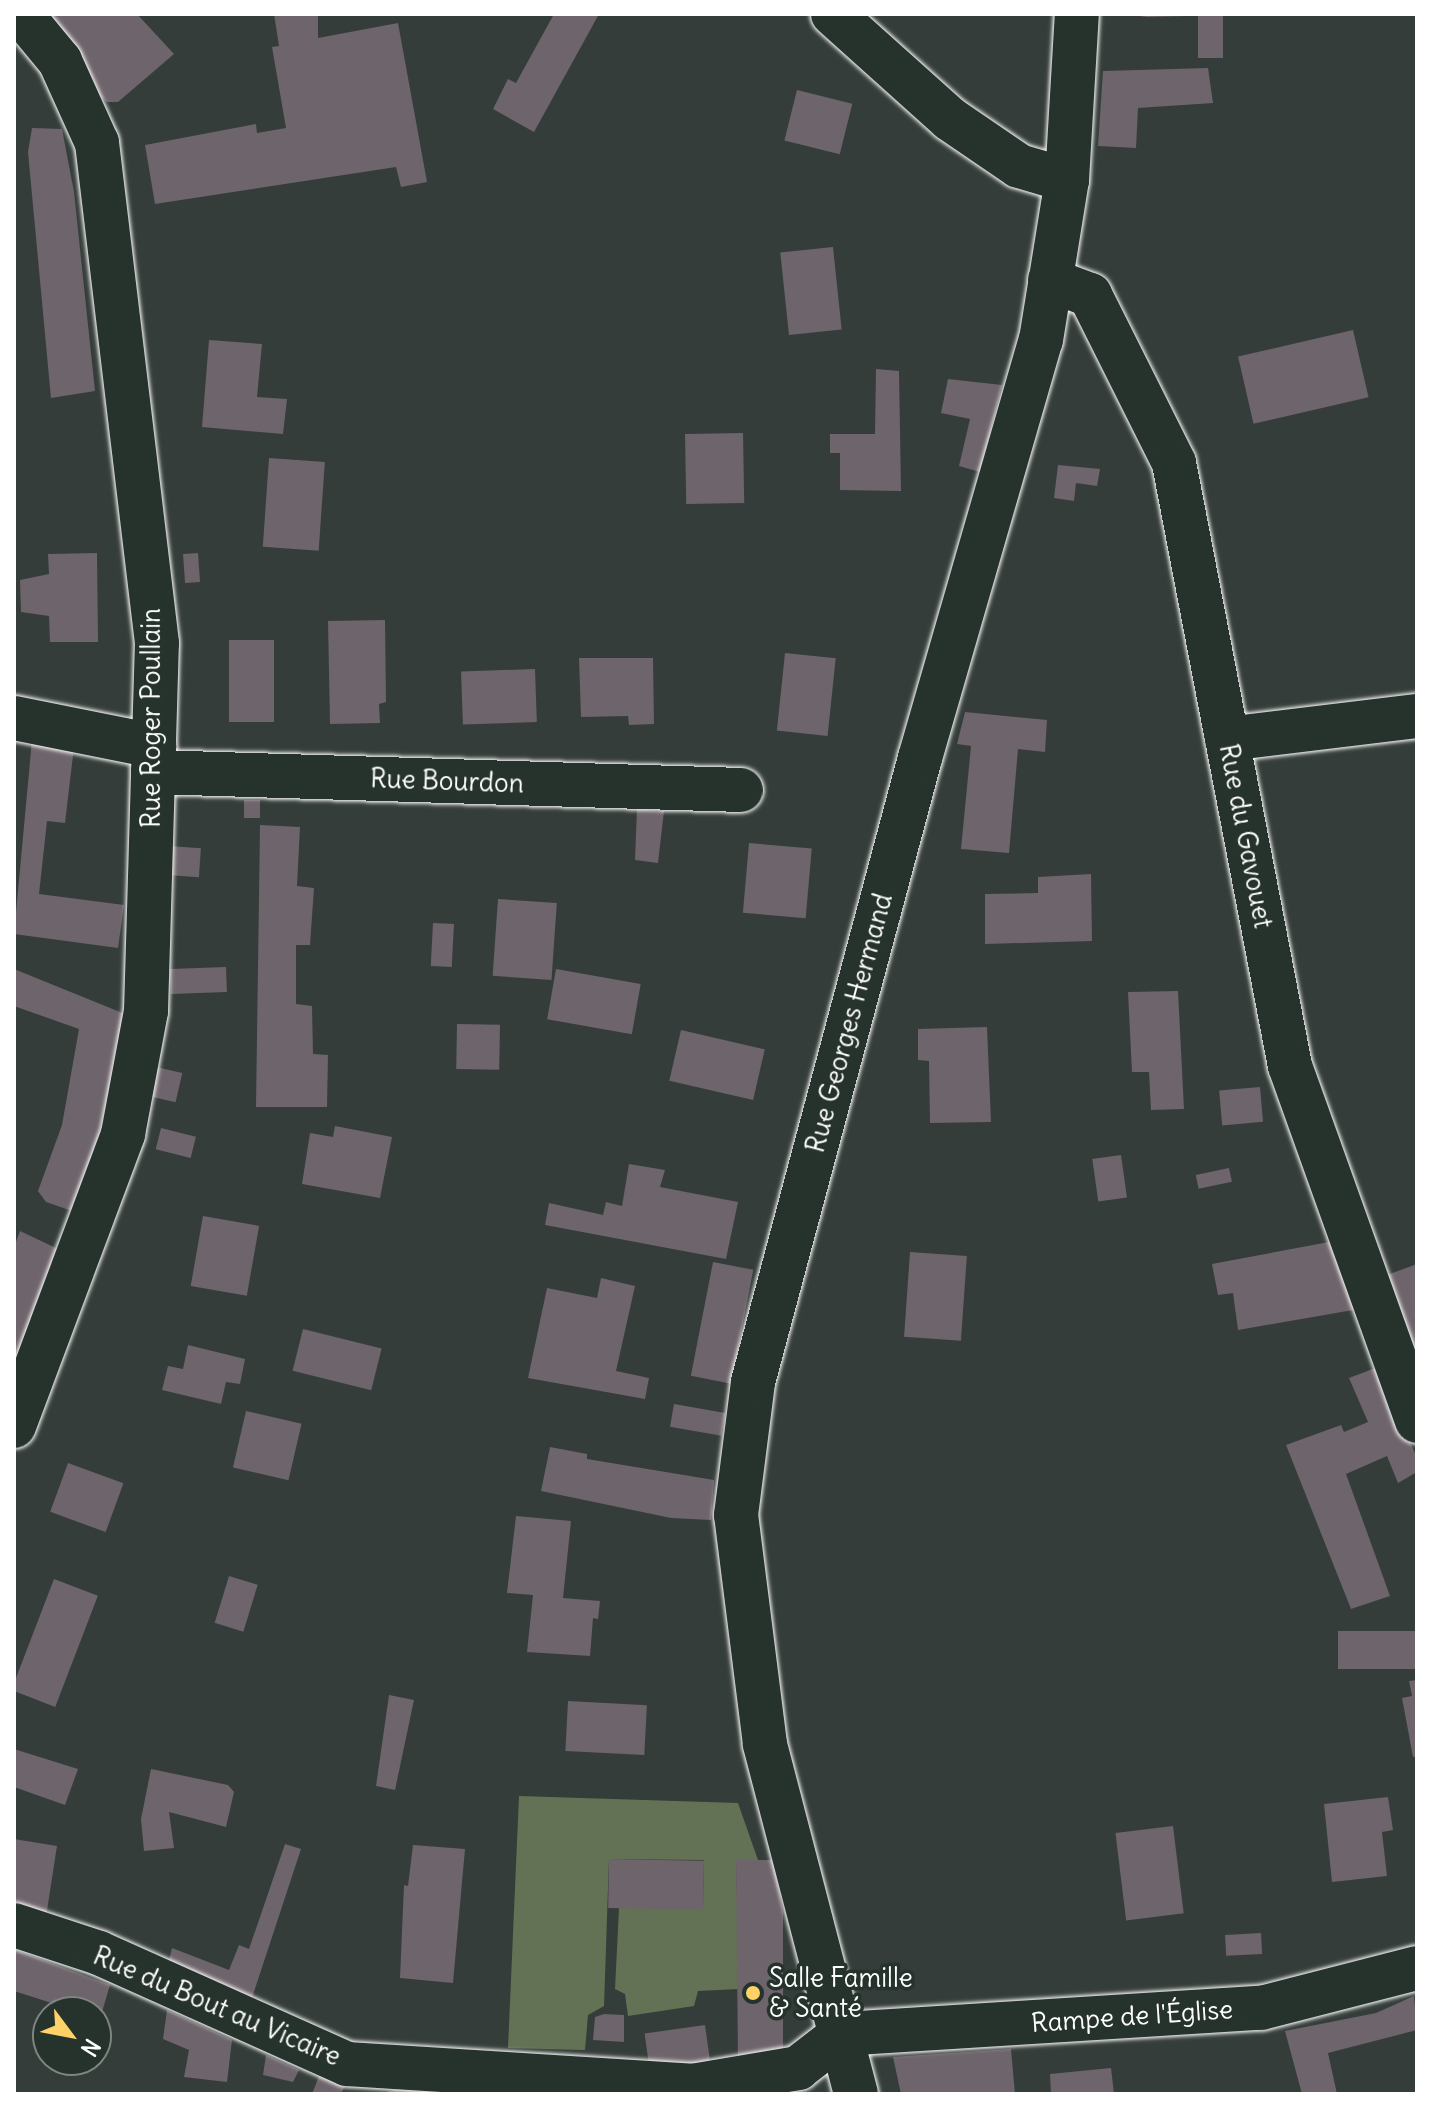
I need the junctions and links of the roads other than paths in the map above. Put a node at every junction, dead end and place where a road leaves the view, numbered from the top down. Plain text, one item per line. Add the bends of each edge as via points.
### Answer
1 (21, 14) edge
2 (833, 14) edge
3 (1077, 14) edge
4 (1067, 180) junction
5 (1050, 280) junction
6 (1417, 716) edge
7 (14, 718) edge
8 (1227, 739) junction
9 (154, 759) junction
10 (741, 790) dead end
11 (1417, 1421) edge
12 (14, 1426) edge
13 (14, 1925) edge
14 (1417, 1968) edge
15 (842, 2034) junction
16 (856, 2094) edge

1 - 9 street, Rue Roger Poullain via 60,61 97,143 157,643
2 - 4 street via 950,119 1019,166
3 - 4 street, Rue Georges Hermand
4 - 5 street, Rue Georges Hermand
5 - 8 street, Rue du Gavouet via 1090,295 1174,463
5 - 15 street, Rue Georges Hermand via 1041,340 920,758 753,1382 736,1515 765,1744
6 - 8 street
7 - 9 street, Rue Bourdon
8 - 11 street, Rue du Gavouet via 1290,1066
9 - 10 street, Rue Bourdon
9 - 12 street, Rue Roger Poullain via 146,1011 123,1134
13 - 15 street, Rue du Bout au Vicaire via 99,1953 347,2064 692,2086 798,2068
14 - 15 street, Rampe de l'Église via 1261,2008
15 - 16 street, Rue Georges Hermand

